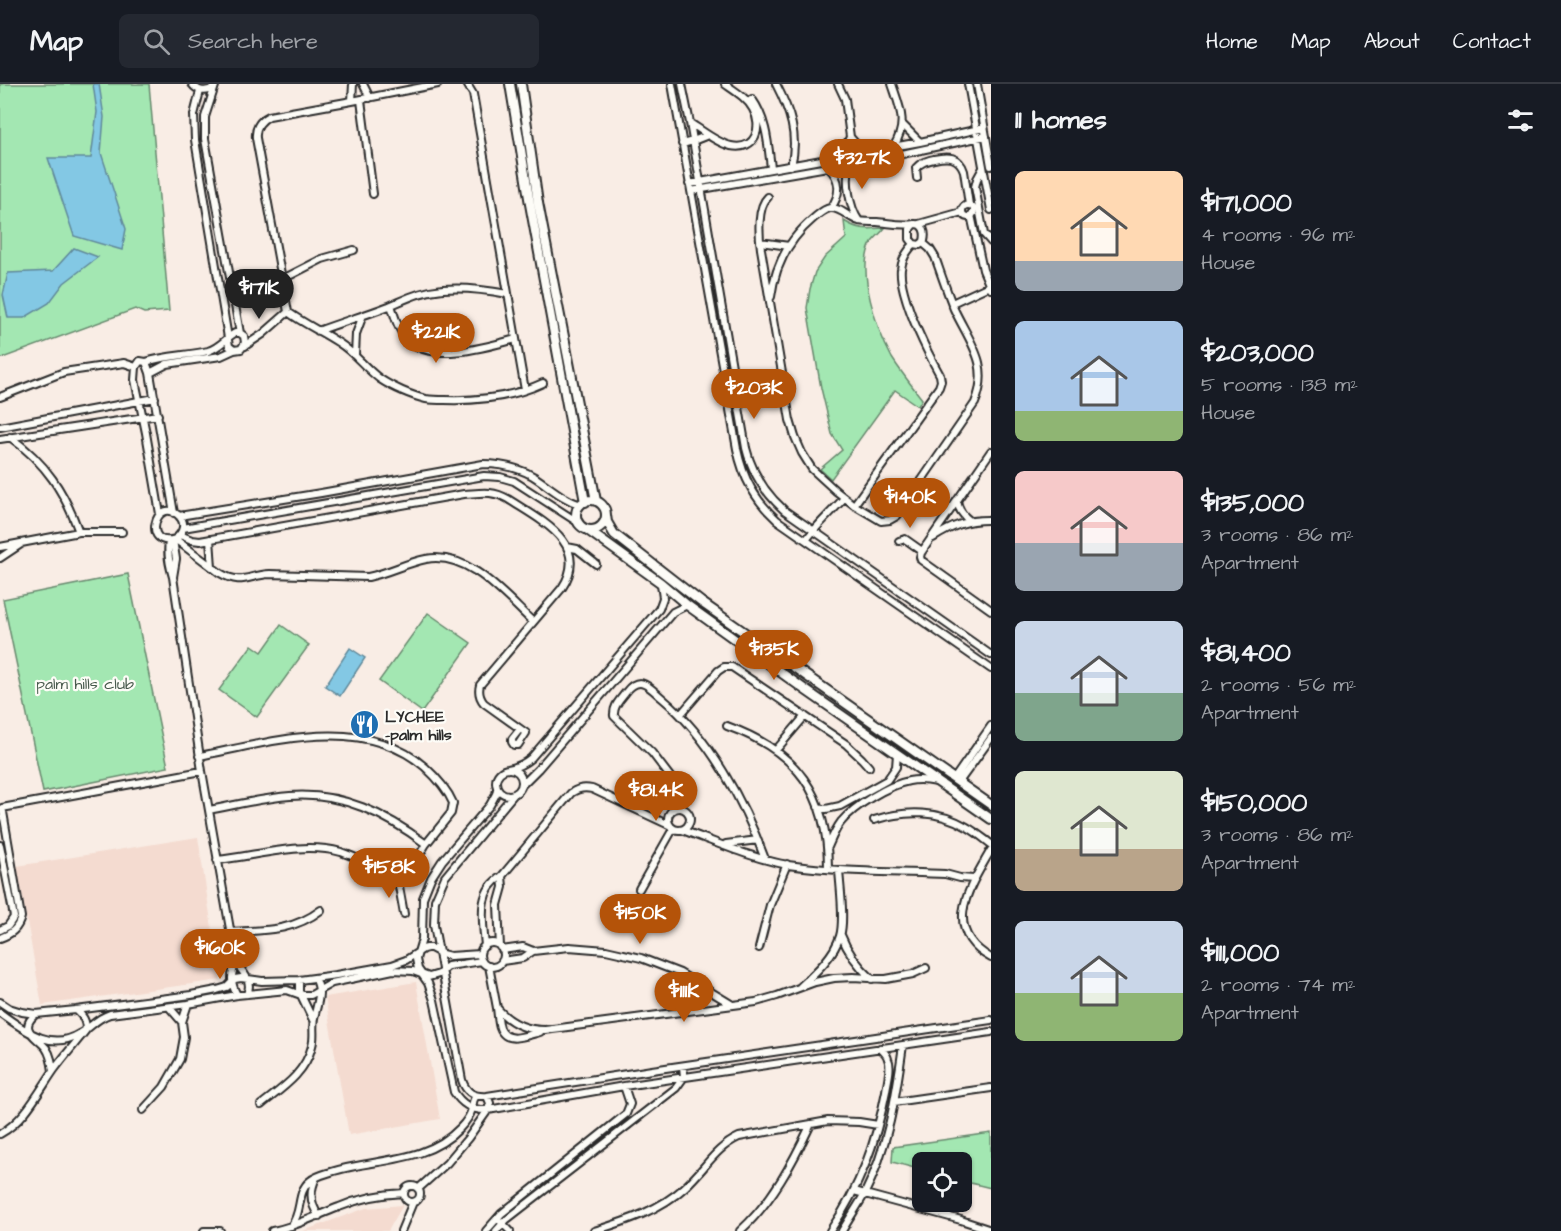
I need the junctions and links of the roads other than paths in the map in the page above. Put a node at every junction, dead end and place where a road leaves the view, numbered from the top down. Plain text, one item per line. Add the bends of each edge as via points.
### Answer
1 (192, 84) edge
2 (363, 84) edge
3 (438, 84) edge
4 (467, 84) edge
5 (510, 84) edge
6 (520, 84) edge
7 (672, 84) edge
8 (682, 84) edge
9 (725, 84) edge
10 (776, 84) edge
11 (838, 84) edge
12 (892, 84) edge
13 (968, 84) edge
14 (977, 84) edge
15 (216, 85) edge
16 (354, 85) edge
17 (200, 91) junction
18 (370, 98) junction
19 (752, 99) dead end
20 (361, 100) junction
21 (352, 101) junction
22 (690, 123) junction
23 (903, 125) junction
24 (981, 129) junction
25 (708, 135) junction
26 (986, 136) junction
27 (850, 137) junction
28 (978, 138) junction
29 (693, 141) junction
30 (920, 142) junction
31 (682, 144) junction
32 (897, 146) junction
33 (794, 150) junction
34 (862, 152) junction
35 (902, 154) junction
36 (841, 156) junction
37 (807, 162) junction
38 (849, 163) junction
39 (790, 165) junction
40 (828, 167) junction
41 (987, 167) edge
42 (771, 168) junction
43 (792, 173) junction
44 (847, 177) junction
45 (916, 178) dead end
46 (837, 179) junction
47 (700, 181) junction
48 (689, 184) junction
49 (849, 188) junction
50 (702, 189) junction
51 (839, 189) junction
52 (690, 192) junction
53 (374, 194) dead end
54 (768, 197) dead end
55 (534, 203) junction
56 (978, 204) junction
57 (970, 205) junction
58 (831, 208) junction
59 (991, 210) edge
60 (962, 212) junction
61 (974, 214) junction
62 (860, 221) junction
63 (916, 224) junction
64 (760, 242) junction
65 (991, 242) edge
66 (923, 243) junction
67 (914, 244) junction
68 (789, 246) junction
69 (354, 250) dead end
70 (283, 279) junction
71 (990, 287) edge
72 (508, 294) junction
73 (952, 303) junction
74 (770, 304) junction
75 (391, 305) junction
76 (288, 312) junction
77 (363, 315) junction
78 (318, 331) junction
79 (240, 333) junction
80 (228, 339) junction
81 (516, 339) junction
82 (245, 346) junction
83 (234, 350) junction
84 (355, 355) junction
85 (146, 362) junction
86 (136, 367) junction
87 (150, 372) junction
88 (543, 383) dead end
89 (525, 390) junction
90 (0, 397) edge
91 (155, 398) junction
92 (139, 400) junction
93 (158, 415) junction
94 (143, 417) junction
95 (0, 428) edge
96 (160, 431) junction
97 (146, 433) junction
98 (10, 437) junction
99 (0, 439) edge
100 (163, 449) junction
101 (149, 451) junction
102 (991, 451) edge
103 (465, 466) junction
104 (467, 478) junction
105 (844, 498) junction
106 (957, 500) junction
107 (596, 501) junction
108 (583, 504) junction
109 (854, 505) junction
110 (160, 514) junction
111 (176, 514) junction
112 (606, 514) junction
113 (970, 520) junction
114 (991, 520) edge
115 (579, 524) junction
116 (586, 529) junction
117 (812, 531) junction
118 (79, 532) junction
119 (122, 532) dead end
120 (176, 537) junction
121 (210, 539) junction
122 (930, 539) junction
123 (806, 540) junction
124 (200, 541) junction
125 (899, 541) dead end
126 (21, 543) junction
127 (0, 547) edge
128 (567, 547) junction
129 (922, 551) junction
130 (198, 557) junction
131 (0, 558) edge
132 (596, 564) dead end
133 (212, 567) junction
134 (661, 584) junction
135 (687, 605) junction
136 (659, 609) junction
137 (991, 610) edge
138 (668, 617) junction
139 (533, 622) junction
140 (991, 655) edge
141 (991, 669) edge
142 (594, 685) junction
143 (603, 693) junction
144 (681, 714) junction
145 (805, 716) junction
146 (727, 726) dead end
147 (991, 726) edge
148 (880, 727) junction
149 (520, 729) dead end
150 (873, 737) junction
151 (991, 738) edge
152 (776, 750) junction
153 (897, 754) junction
154 (200, 756) junction
155 (869, 767) dead end
156 (508, 769) junction
157 (202, 771) junction
158 (894, 772) junction
159 (956, 780) junction
160 (883, 782) junction
161 (937, 782) junction
162 (900, 783) junction
163 (522, 785) junction
164 (875, 787) junction
165 (497, 789) junction
166 (887, 790) junction
167 (514, 794) junction
168 (879, 794) junction
169 (991, 805) edge
170 (819, 807) junction
171 (682, 808) junction
172 (833, 808) junction
173 (1, 810) edge
174 (209, 810) junction
175 (991, 819) edge
176 (874, 820) dead end
177 (842, 821) junction
178 (671, 827) junction
179 (682, 830) junction
180 (758, 840) junction
181 (426, 844) junction
182 (722, 844) junction
183 (991, 844) edge
184 (0, 845) edge
185 (828, 848) junction
186 (991, 850) edge
187 (1, 854) edge
188 (765, 859) junction
189 (217, 860) junction
190 (787, 864) junction
191 (828, 868) junction
192 (839, 870) junction
193 (502, 876) junction
194 (974, 879) junction
195 (398, 881) junction
196 (0, 883) edge
197 (8, 885) junction
198 (963, 885) junction
199 (639, 889) dead end
200 (321, 910) dead end
201 (404, 914) dead end
202 (0, 930) edge
203 (230, 932) junction
204 (841, 935) junction
205 (0, 938) edge
206 (485, 946) junction
207 (501, 948) junction
208 (759, 948) dead end
209 (533, 951) junction
210 (439, 952) junction
211 (417, 954) junction
212 (480, 954) junction
213 (466, 955) junction
214 (991, 958) edge
215 (482, 961) junction
216 (502, 961) junction
217 (236, 963) junction
218 (467, 963) junction
219 (489, 966) junction
220 (926, 968) dead end
221 (442, 971) junction
222 (421, 974) junction
223 (315, 978) junction
224 (248, 979) junction
225 (689, 979) junction
226 (872, 979) junction
227 (299, 980) junction
228 (232, 982) junction
229 (797, 990) junction
230 (320, 991) junction
231 (247, 994) junction
232 (237, 995) junction
233 (301, 995) junction
234 (0, 1002) edge
235 (188, 1004) junction
236 (731, 1005) junction
237 (169, 1007) junction
238 (497, 1008) junction
239 (76, 1010) junction
240 (687, 1011) junction
241 (0, 1013) edge
242 (36, 1014) junction
243 (313, 1020) junction
244 (991, 1020) edge
245 (182, 1022) junction
246 (86, 1030) junction
247 (545, 1030) junction
248 (991, 1032) edge
249 (30, 1034) junction
250 (903, 1045) junction
251 (880, 1048) junction
252 (683, 1066) junction
253 (652, 1070) junction
254 (53, 1071) junction
255 (684, 1077) junction
256 (654, 1082) junction
257 (887, 1082) junction
258 (898, 1083) junction
259 (624, 1086) junction
260 (991, 1088) edge
261 (476, 1096) junction
262 (487, 1096) junction
263 (894, 1102) junction
264 (261, 1105) dead end
265 (472, 1108) junction
266 (143, 1110) dead end
267 (488, 1110) junction
268 (626, 1114) junction
269 (632, 1122) junction
270 (616, 1123) junction
271 (811, 1124) junction
272 (878, 1125) junction
273 (621, 1129) junction
274 (0, 1134) edge
275 (316, 1178) junction
276 (418, 1189) junction
277 (854, 1191) junction
278 (404, 1193) junction
279 (864, 1194) junction
280 (413, 1202) junction
281 (319, 1216) junction
282 (497, 1218) junction
283 (502, 1223) junction
284 (291, 1226) junction
285 (991, 1230) edge
286 (204, 1231) edge
287 (220, 1231) edge
288 (272, 1231) edge
289 (401, 1231) edge
290 (486, 1231) edge
291 (496, 1231) edge
292 (510, 1231) edge
293 (594, 1231) edge
294 (740, 1231) edge
295 (830, 1231) edge
296 (842, 1231) edge

1 - 17 street
2 - 18 street
3 - 18 street
4 - 72 street via 473,94
5 - 55 street
6 - 55 street
7 - 31 street
8 - 22 street
9 - 25 street via 749,104 756,116 757,132 750,143 739,147
10 - 33 street via 791,118
11 - 27 street via 845,99
12 - 23 street
13 - 24 street
14 - 24 street
15 - 17 street
15 - 79 street via 205,117 205,139
16 - 21 street
17 - 80 street via 195,140
18 - 20 street
19 - 42 street via 765,125
20 - 21 street
20 - 53 street
21 - 70 street via 269,116 257,127
22 - 25 street
22 - 29 street
23 - 30 street
23 - 32 street
24 - 26 street
24 - 28 street
24 - 30 street
25 - 29 street
26 - 28 street
26 - 41 street
27 - 34 street
27 - 36 street
28 - 35 street
28 - 41 street
29 - 31 street
29 - 47 street
30 - 32 street
31 - 48 street
32 - 34 street
32 - 35 street
33 - 37 street
33 - 39 street
34 - 36 street
35 - 38 street
36 - 37 street
37 - 39 street
38 - 40 street
38 - 44 street
39 - 42 street
39 - 43 street
40 - 43 street
40 - 46 street
41 - 56 street via 975,183
41 - 59 street
42 - 47 street
43 - 50 street
44 - 46 street
44 - 49 street
45 - 57 street via 916,168 922,162 956,159 963,166
46 - 51 street
47 - 48 street
47 - 50 street
48 - 52 street
49 - 51 street
49 - 62 street
50 - 52 street
50 - 117 street via 748,457 770,497
51 - 58 street
52 - 123 street via 741,468 762,505
54 - 64 street via 762,206
55 - 107 street
55 - 108 street
56 - 57 street
56 - 61 street
57 - 60 street via 964,206
57 - 61 street
58 - 62 street
58 - 68 street via 805,226
60 - 61 street via 966,216
60 - 63 street
61 - 65 street
61 - 71 street via 983,270
62 - 63 street
63 - 66 street via 925,232
63 - 67 street via 909,234
64 - 68 street
64 - 74 street
66 - 67 street
66 - 73 street via 934,257
67 - 109 street via 902,261 900,273 916,330 941,381
68 - 74 street via 777,271
69 - 70 street via 322,259
70 - 76 street
71 - 73 street
72 - 75 street via 442,289
72 - 81 street
73 - 109 street via 980,360 981,386 975,404 894,518 881,521
74 - 105 street via 795,437 812,469
75 - 77 street
75 - 81 street via 407,340 427,351 458,351
76 - 78 street
76 - 82 street
77 - 78 street
77 - 84 street via 356,334
78 - 84 street
79 - 80 street
79 - 82 street
80 - 83 street
80 - 85 street via 207,351
81 - 89 street
82 - 83 street
83 - 87 street via 221,356 167,364
84 - 89 street via 393,387 426,399 470,400
85 - 86 street via 140,361
85 - 87 street
86 - 90 street via 124,363 64,372
86 - 92 street
87 - 91 street
88 - 89 street
91 - 92 street
91 - 93 street
92 - 94 street
92 - 95 street
93 - 94 street
93 - 96 street
94 - 97 street
94 - 98 street
96 - 97 street via 156,435
96 - 100 street
97 - 101 street
98 - 99 street
98 - 118 street via 28,450 58,485
100 - 101 street
100 - 111 street
101 - 110 street
102 - 106 street
103 - 104 street
103 - 108 street via 493,464 514,468 564,498
103 - 111 street
104 - 115 street via 500,477 514,481
104 - 120 street
105 - 109 street
105 - 117 street
106 - 113 street via 959,510
106 - 122 street
107 - 108 street
107 - 112 street
108 - 115 street via 577,512
110 - 111 street
110 - 120 street via 156,532 162,539
111 - 120 street via 181,519
112 - 116 street via 602,526
112 - 148 street via 614,534 701,602
113 - 114 street
113 - 122 street
115 - 116 street
116 - 134 street
117 - 123 street
117 - 140 street
118 - 119 street
118 - 126 street
120 - 124 street
120 - 130 street
120 - 154 street via 168,556
121 - 124 street
121 - 128 street via 488,492 508,499 544,524
121 - 133 street
122 - 129 street
123 - 141 street
124 - 130 street
125 - 129 street via 905,539
126 - 127 street
126 - 131 street
128 - 132 street via 577,549
128 - 139 street via 571,567 566,581
129 - 137 street via 921,560
130 - 133 street
133 - 139 street via 227,577 242,580 270,574 368,577 428,558 459,562 481,574
134 - 135 street
134 - 136 street via 663,598
135 - 138 street
135 - 150 street
136 - 138 street
136 - 142 street
138 - 143 street
139 - 149 street via 478,690 484,703
142 - 143 street
142 - 156 street via 531,758
143 - 163 street
144 - 145 street via 718,671 728,667
144 - 171 street via 641,682 630,688 614,711 617,720 652,753 678,787 683,797
144 - 180 street via 723,773
145 - 152 street
145 - 155 street via 846,744
146 - 152 street
147 - 159 street
148 - 150 street
148 - 159 street
150 - 153 street
151 - 159 street
152 - 170 street via 797,769
153 - 158 street
153 - 161 street
154 - 157 street
154 - 181 street via 317,736 380,741 415,759 432,773 452,800 451,813
156 - 163 street via 519,773
156 - 165 street via 496,777
157 - 173 street
157 - 174 street
158 - 160 street
158 - 162 street
159 - 169 street
160 - 164 street
160 - 166 street
161 - 162 street
161 - 175 street
162 - 166 street
163 - 167 street
164 - 168 street
164 - 172 street
165 - 167 street via 507,796
165 - 211 street via 490,805 431,878 423,898 422,939
166 - 168 street
167 - 210 street via 445,877 434,912
168 - 177 street
170 - 172 street
170 - 185 street
171 - 178 street via 669,813
171 - 179 street via 688,812 690,821
172 - 177 street
173 - 205 street via 21,917 16,929
174 - 181 street via 292,796 329,798 364,807
174 - 189 street
176 - 183 street via 904,813 934,815 963,825
177 - 185 street
178 - 179 street
178 - 193 street via 592,789 581,788 571,793
178 - 199 street
179 - 182 street
180 - 182 street
180 - 188 street
181 - 195 street via 407,876
182 - 188 street
184 - 187 street
185 - 191 street
186 - 194 street
187 - 197 street
188 - 190 street
189 - 195 street via 322,848 347,854
189 - 203 street
190 - 191 street
190 - 208 street via 770,905
191 - 192 street
192 - 198 street via 945,874
192 - 204 street
193 - 206 street via 486,893 483,904
193 - 207 street via 498,905
194 - 198 street
194 - 198 street
195 - 201 street
196 - 197 street
197 - 202 street via 14,917
198 - 214 street via 966,934 971,943
200 - 203 street via 290,927
203 - 217 street
204 - 226 street via 848,952
204 - 229 street via 827,959
206 - 207 street
206 - 212 street
207 - 209 street via 523,947
207 - 216 street
209 - 216 street via 523,958
209 - 225 street via 569,947 606,950 641,958
210 - 211 street via 427,948
210 - 213 street
210 - 221 street
211 - 222 street
211 - 223 street via 392,965
212 - 213 street
212 - 215 street
213 - 218 street
215 - 218 street
215 - 219 street
216 - 219 street
217 - 224 street
217 - 228 street
218 - 221 street
219 - 238 street
220 - 226 street via 900,977
221 - 222 street via 434,976
221 - 261 street via 462,1080 467,1091
222 - 230 street via 393,970 332,983
222 - 265 street via 434,1000 454,1092
223 - 227 street
223 - 230 street
224 - 227 street
224 - 228 street
224 - 231 street
225 - 236 street
225 - 240 street via 694,995
226 - 229 street via 834,978
227 - 233 street
228 - 232 street
228 - 239 street via 191,995
229 - 236 street
230 - 233 street
230 - 243 street
231 - 232 street
231 - 233 street via 286,990
232 - 235 street
233 - 243 street
234 - 242 street
235 - 237 street
235 - 245 street
236 - 240 street
237 - 245 street
237 - 246 street via 110,1014
238 - 247 street via 524,1028
238 - 247 street via 500,1028 506,1036 516,1038
239 - 242 street
239 - 246 street via 86,1022
240 - 247 street
241 - 249 street
242 - 249 street via 30,1021
243 - 264 street via 313,1045 300,1073
244 - 252 street
245 - 266 street via 180,1059 164,1087
246 - 249 street via 59,1041
246 - 254 street
248 - 250 street
249 - 254 street via 47,1050
250 - 251 street
250 - 258 street
251 - 255 street
251 - 257 street via 889,1060
252 - 253 street
252 - 255 street
253 - 256 street
253 - 262 street
254 - 274 street via 25,1113
255 - 256 street
255 - 269 street via 676,1088
256 - 259 street
257 - 258 street
257 - 272 street
258 - 263 street
259 - 267 street
259 - 268 street via 630,1104
260 - 263 street
261 - 262 street
261 - 265 street
262 - 267 street
263 - 279 street via 883,1146
265 - 267 street
265 - 275 street via 458,1130 429,1150
267 - 276 street via 453,1156
268 - 269 street
268 - 270 street
269 - 273 street
270 - 273 street
270 - 282 street
271 - 272 street via 845,1120
271 - 293 street via 729,1141 692,1181 668,1200 640,1215
271 - 294 street via 782,1179
272 - 277 street
273 - 283 street
275 - 281 street via 311,1194
275 - 284 street via 305,1187 298,1216
276 - 278 street via 411,1186
276 - 280 street via 419,1198
277 - 279 street
277 - 295 street
278 - 280 street via 405,1199
278 - 281 street via 375,1196
279 - 285 street
279 - 296 street
280 - 289 street
281 - 284 street
282 - 283 street
282 - 290 street
283 - 291 street
283 - 292 street
284 - 288 street
286 - 287 street

